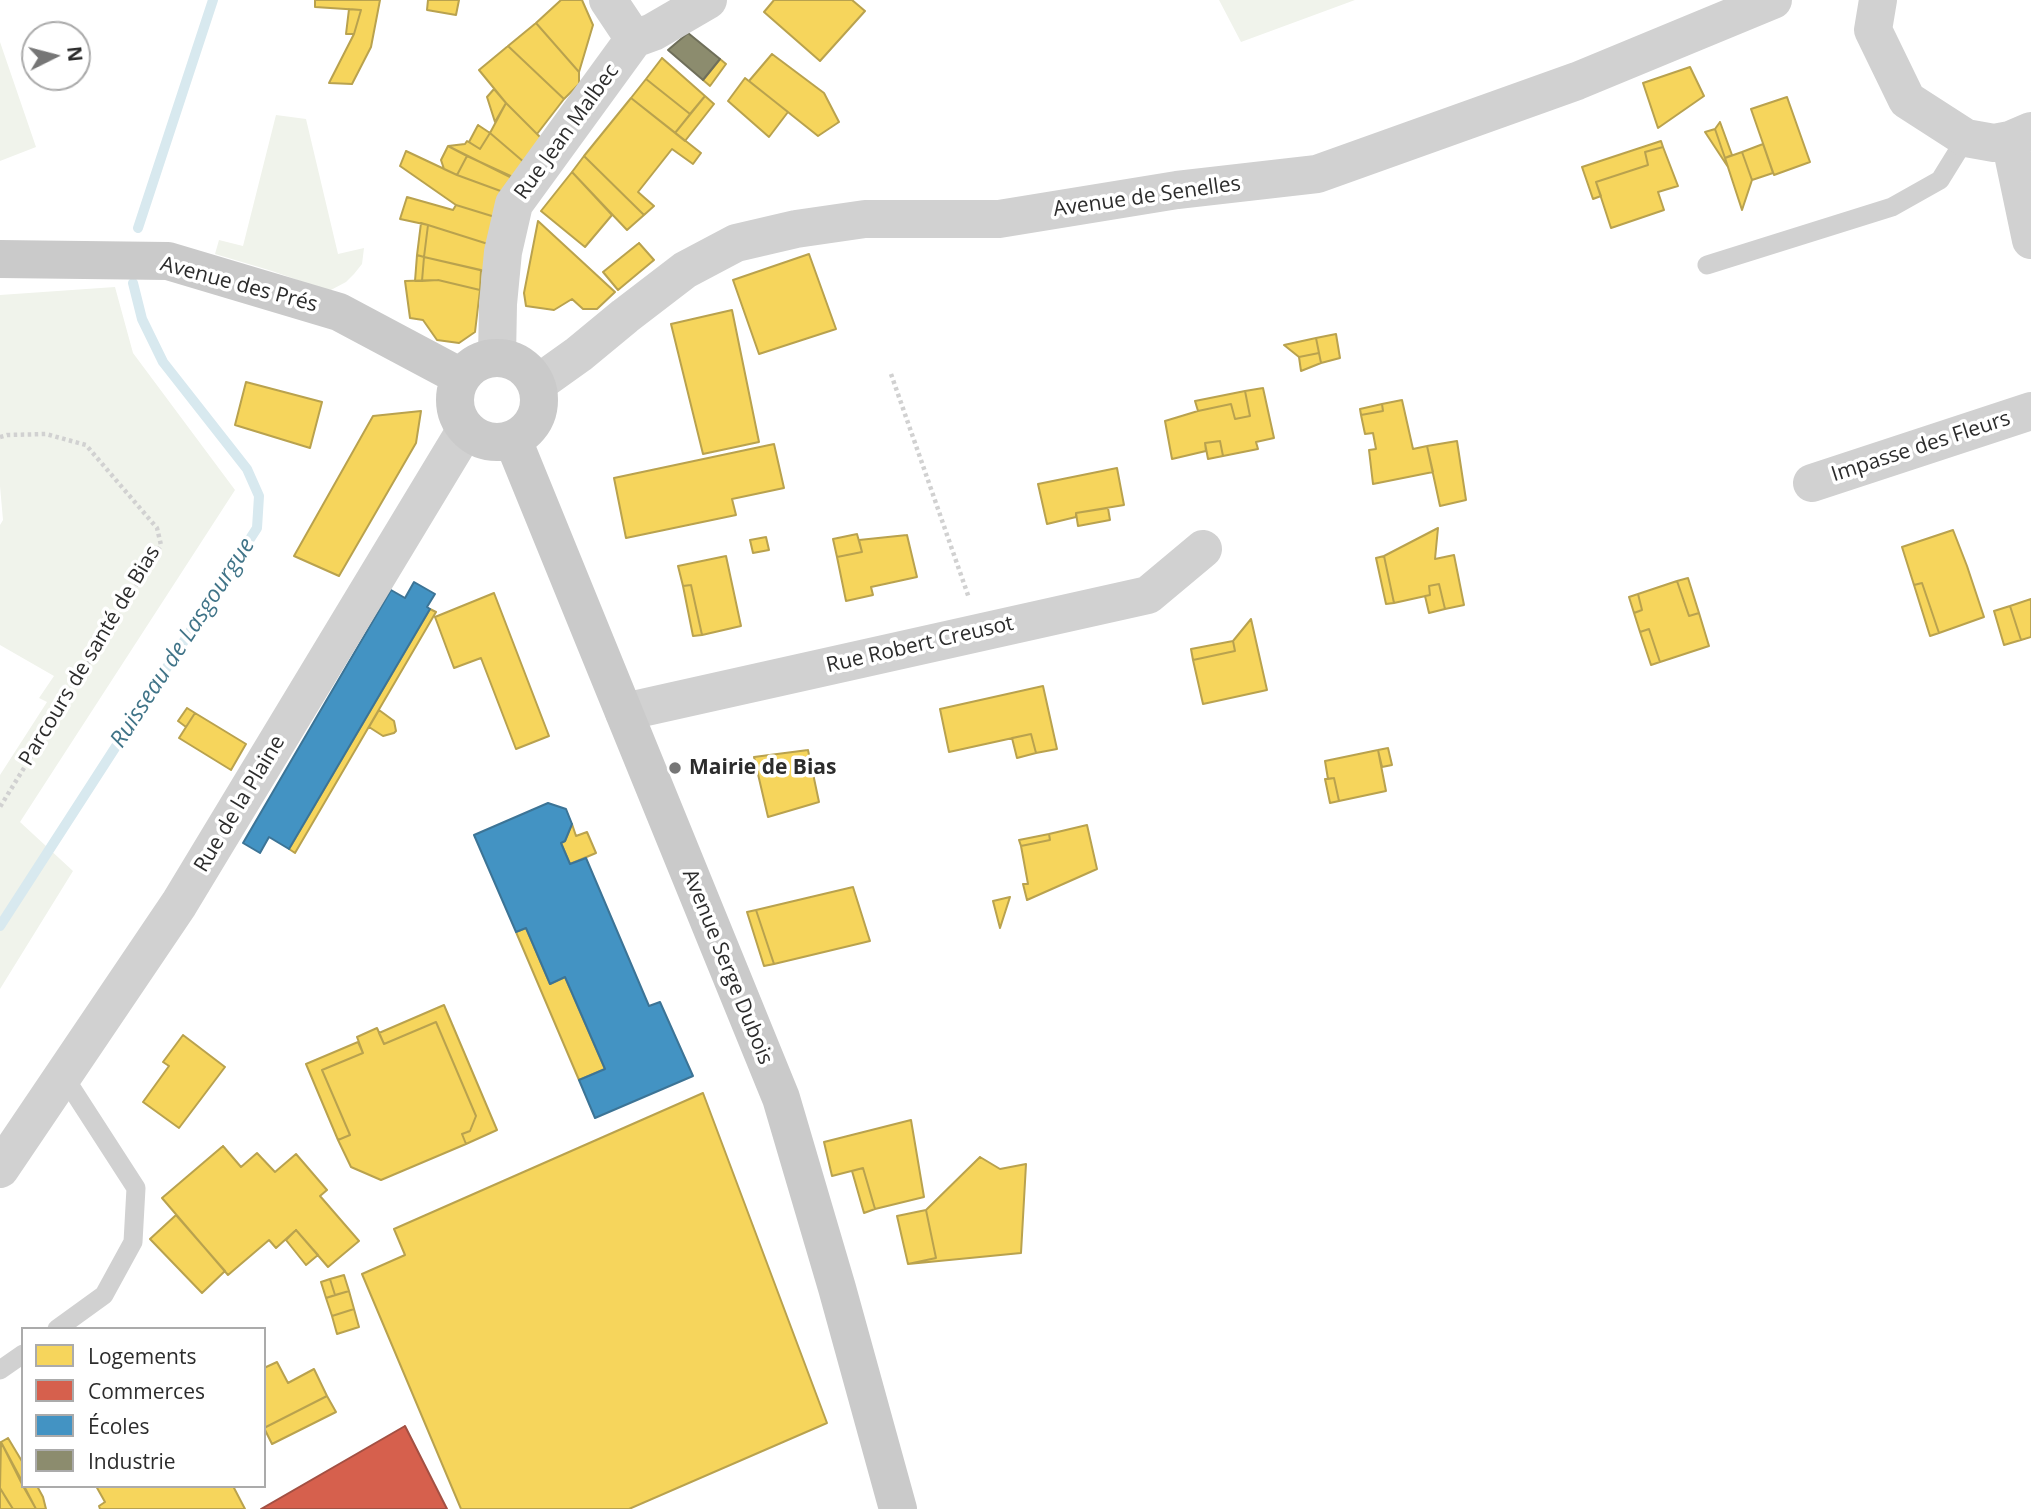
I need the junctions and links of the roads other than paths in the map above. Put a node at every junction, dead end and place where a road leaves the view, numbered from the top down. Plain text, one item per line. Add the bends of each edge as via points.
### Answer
1 (608, 0) edge
2 (708, 0) edge
3 (1773, 0) edge
4 (1878, 0) edge
5 (634, 39) junction
6 (2020, 136) edge
7 (1966, 138) junction
8 (2031, 240) edge
9 (0, 259) edge
10 (1707, 265) dead end
11 (497, 358) junction
12 (461, 377) junction
13 (537, 384) junction
14 (2031, 411) edge
15 (466, 429) junction
16 (513, 440) junction
17 (1812, 483) dead end
18 (1203, 550) dead end
19 (624, 712) junction
20 (64, 1075) junction
21 (0, 1169) edge
22 (60, 1327) edge
23 (21, 1355) edge
24 (0, 1370) edge
25 (898, 1509) edge

1 - 5 street
2 - 5 street
3 - 13 street, Avenue de Senelles via 1577,80 1317,174 1177,190 999,219 864,219 736,243 685,270
4 - 7 street via 1873,30 1907,100
5 - 11 street, Rue Jean Malbec via 514,204 503,252
6 - 7 street via 1994,143
6 - 8 street
7 - 10 lane via 1940,180 1892,208
9 - 12 street, Avenue des Prés via 168,261 339,312
11 - 12 street via 483,360
11 - 13 street via 521,365
12 - 15 street via 455,404
13 - 16 street via 540,397 533,423
14 - 17 street, Impasse des Fleurs
15 - 16 street via 488,442
15 - 20 street, Rue de la Plaine via 179,904
16 - 19 street, Avenue Serge Dubois
18 - 19 street, Rue Robert Creusot via 1147,595
19 - 25 street, Avenue Serge Dubois via 781,1098
20 - 21 street, Rue de la Plaine
20 - 22 lane via 136,1188 132,1242 104,1295
23 - 24 lane

